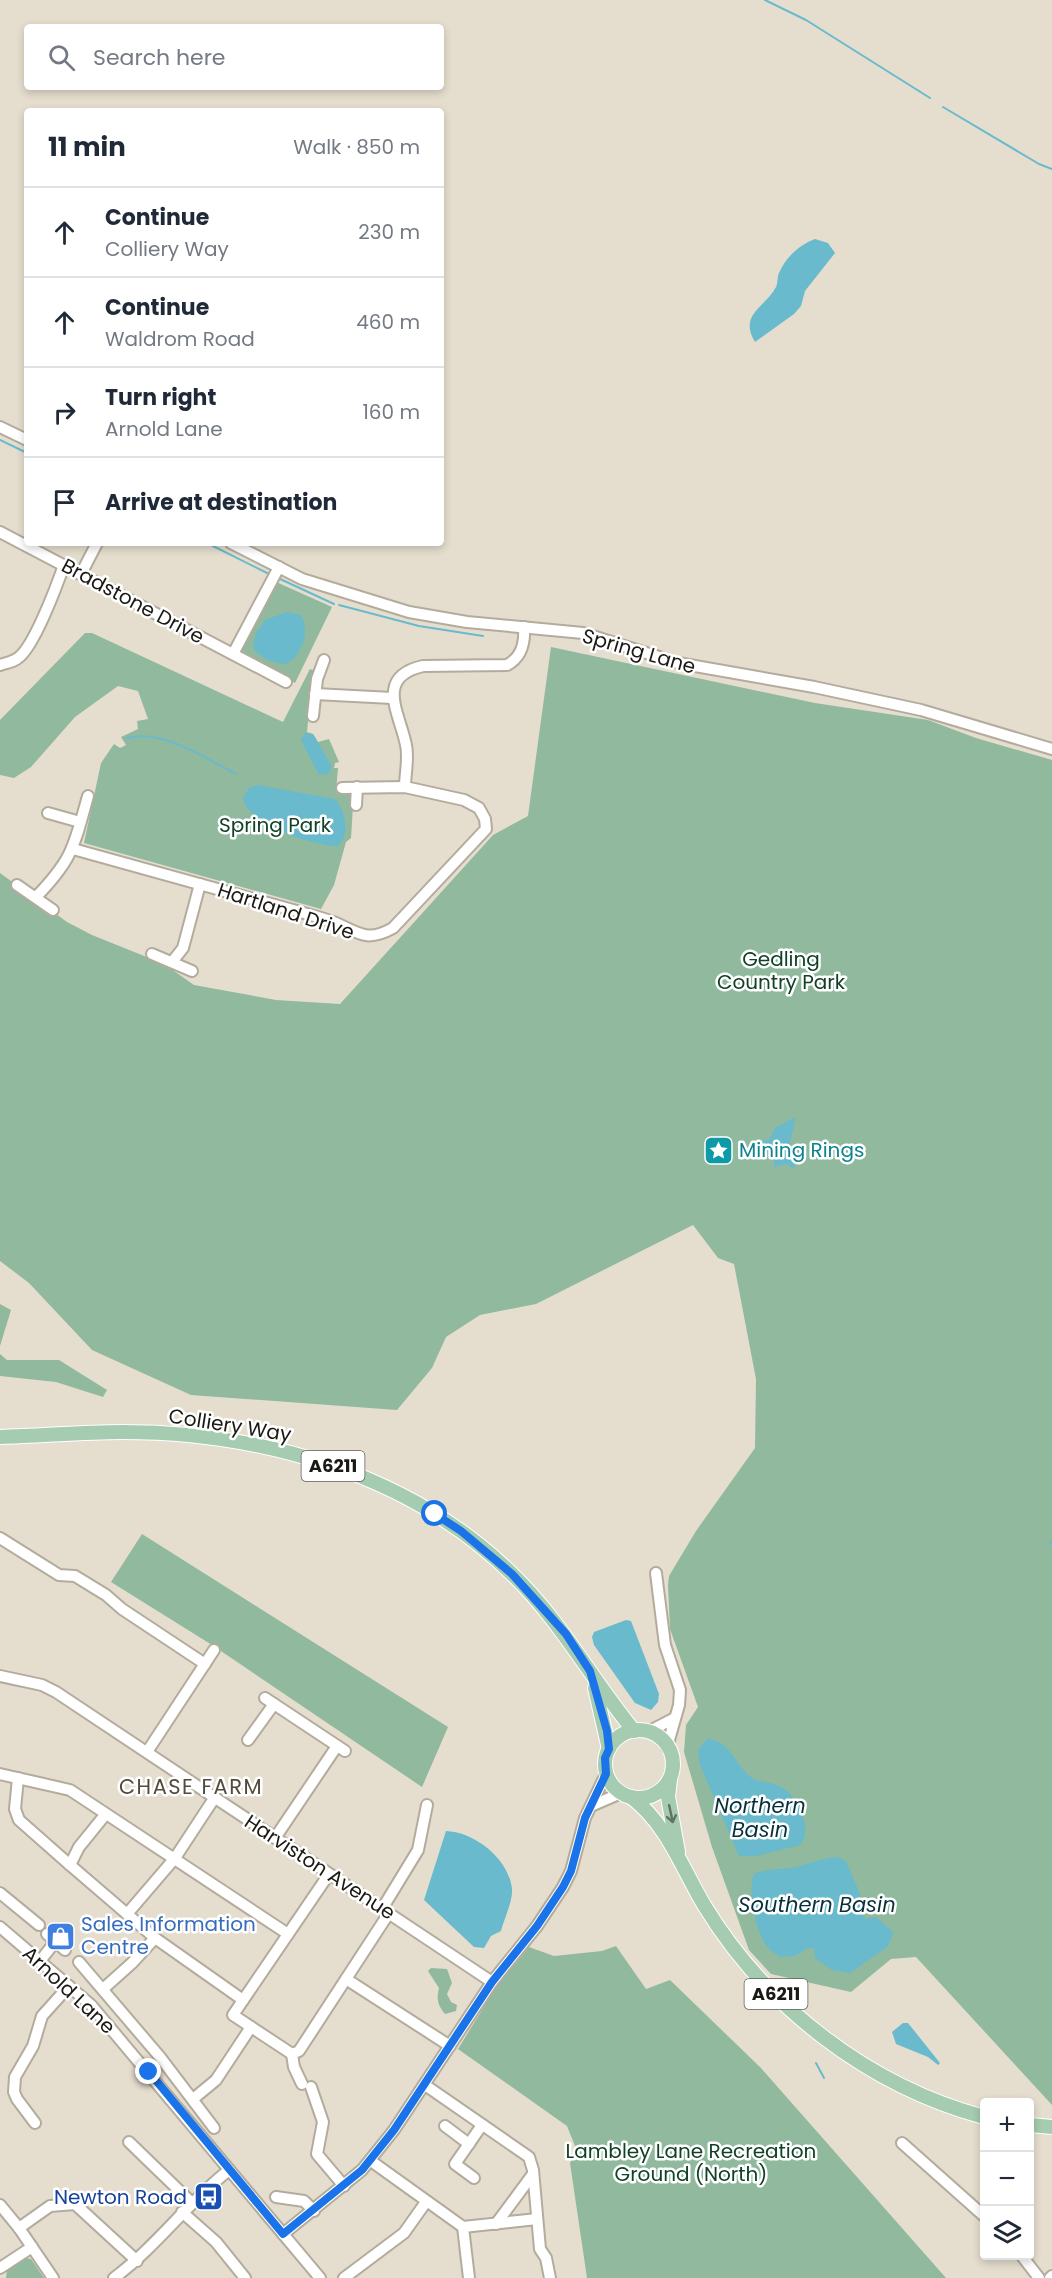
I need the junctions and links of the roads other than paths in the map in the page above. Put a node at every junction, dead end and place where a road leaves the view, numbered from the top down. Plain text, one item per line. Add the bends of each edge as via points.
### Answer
1 (0, 427) edge
2 (24, 439) edge
3 (0, 532) edge
4 (24, 544) edge
5 (27, 546) edge
6 (95, 546) edge
7 (237, 546) edge
8 (64, 565) junction
9 (279, 567) junction
10 (81, 574) junction
11 (524, 627) junction
12 (233, 654) junction
13 (324, 660) dead end
14 (0, 665) edge
15 (286, 682) dead end
16 (315, 694) junction
17 (392, 698) junction
18 (313, 716) dead end
19 (1052, 748) edge
20 (357, 787) junction
21 (405, 787) junction
22 (342, 788) dead end
23 (88, 796) dead end
24 (356, 805) dead end
25 (48, 813) dead end
26 (80, 822) junction
27 (74, 849) junction
28 (200, 884) junction
29 (17, 885) dead end
30 (36, 897) junction
31 (53, 909) dead end
32 (152, 954) dead end
33 (172, 962) junction
34 (192, 971) dead end
35 (0, 1437) edge
36 (0, 1538) edge
37 (656, 1573) dead end
38 (214, 1650) dead end
39 (205, 1664) junction
40 (590, 1671) junction
41 (0, 1676) edge
42 (675, 1718) junction
43 (641, 1732) junction
44 (248, 1740) dead end
45 (667, 1747) junction
46 (609, 1749) junction
47 (147, 1752) junction
48 (0, 1774) edge
49 (606, 1774) junction
50 (671, 1774) junction
51 (18, 1778) junction
52 (626, 1795) junction
53 (215, 1797) junction
54 (427, 1805) dead end
55 (591, 1806) junction
56 (105, 1815) junction
57 (275, 1838) junction
58 (678, 1854) junction
59 (175, 1858) junction
60 (70, 1865) junction
61 (329, 1874) junction
62 (0, 1893) edge
63 (386, 1911) junction
64 (127, 1914) junction
65 (0, 1927) edge
66 (47, 1934) junction
67 (288, 1934) junction
68 (155, 1938) junction
69 (65, 1950) dead end
70 (40, 1961) junction
71 (79, 1962) dead end
72 (346, 1979) junction
73 (492, 1982) junction
74 (69, 1986) junction
75 (103, 1989) junction
76 (243, 2000) junction
77 (251, 2027) junction
78 (450, 2046) junction
79 (292, 2054) junction
80 (425, 2085) junction
81 (193, 2099) junction
82 (980, 2116) edge
83 (35, 2123) dead end
84 (482, 2125) junction
85 (1034, 2125) edge
86 (445, 2126) dead end
87 (1052, 2127) edge
88 (214, 2128) dead end
89 (129, 2142) dead end
90 (902, 2143) dead end
91 (469, 2144) junction
92 (371, 2162) junction
93 (229, 2170) junction
94 (533, 2174) junction
95 (474, 2178) dead end
96 (344, 2186) junction
97 (276, 2197) dead end
98 (426, 2202) junction
99 (192, 2203) junction
100 (0, 2205) edge
101 (314, 2211) junction
102 (182, 2212) junction
103 (980, 2212) edge
104 (537, 2219) junction
105 (496, 2224) junction
106 (20, 2228) junction
107 (463, 2228) junction
108 (283, 2234) junction
109 (32, 2247) junction
110 (1025, 2260) edge
111 (137, 2261) junction
112 (0, 2268) edge
113 (336, 2269) dead end
114 (53, 2278) edge
115 (114, 2278) edge
116 (245, 2278) edge
117 (320, 2278) edge
118 (344, 2278) edge
119 (469, 2278) edge
120 (550, 2278) edge
121 (1039, 2278) edge

1 - 2 street
3 - 4 street, Bradstone Drive
5 - 8 street, Bradstone Drive
6 - 10 street
7 - 9 street, Spring Lane
8 - 10 street, Bradstone Drive
8 - 14 street via 23,654
9 - 11 street, Spring Lane via 302,579 409,612
9 - 12 street
10 - 12 street, Bradstone Drive
11 - 17 street via 522,648 511,662 498,667 414,668 400,678
11 - 19 street, Spring Lane via 583,633 707,670 921,710
12 - 15 street, Bradstone Drive
13 - 16 street
16 - 17 street
16 - 18 street
17 - 21 street via 406,748
20 - 21 street
20 - 22 street
20 - 24 street
21 - 28 street, Hartland Drive via 464,800 479,808 486,829 393,928 379,936 360,935 314,916
23 - 26 street
25 - 26 street
26 - 27 street
27 - 28 street, Hartland Drive
27 - 30 street via 66,864
28 - 33 street via 183,948
29 - 30 street
30 - 31 street
32 - 33 street
33 - 34 street
35 - 40 main road, Colliery Way / A6211 via 122,1432 190,1435 252,1444 344,1470 408,1497 487,1552 552,1618
36 - 39 street via 59,1575 75,1576 106,1595
37 - 42 street via 665,1645 680,1690
38 - 39 street
39 - 47 street
40 - 43 main road, Colliery Way / A6211 via 610,1703
40 - 46 main road, Colliery Way / A6211
41 - 47 street, Harviston Avenue via 49,1688
42 - 43 street
42 - 45 street
43 - 45 main road via 660,1738
43 - 46 main road via 621,1735
44 - 57 street via 269,1701 341,1748
45 - 50 main road via 672,1759
46 - 49 main road
47 - 53 street, Harviston Avenue
48 - 51 street
49 - 52 main road via 612,1786
49 - 55 street
50 - 52 main road via 658,1792 642,1798
50 -> 58 main road, A6211 via 668,1797
51 - 56 street via 70,1790
51 - 60 street via 15,1809 19,1820
52 - 55 street
52 - 58 main road, A6211 via 649,1812
53 - 57 street, Harviston Avenue
53 - 59 street
54 - 63 street via 418,1850
55 - 73 street via 563,1887
56 - 59 street
56 - 60 street
57 - 61 street, Harviston Avenue
58 - 82 main road, A6211 via 705,1906 742,1958 818,2033 887,2078
59 - 64 street
59 - 67 street
60 - 64 street
61 - 63 street, Harviston Avenue
61 - 67 street
62 - 66 street
63 - 72 street
63 - 73 street, Harviston Avenue
64 - 68 street
65 - 70 street, Arnold Lane
66 - 69 street
66 - 70 street
67 - 76 street
68 - 75 street
68 - 76 street
70 - 74 street, Arnold Lane
71 - 75 street
72 - 78 street
72 - 79 street via 299,2051
73 - 78 street
74 - 83 street via 42,2016 33,2046 15,2077 17,2099
74 - 93 street, Arnold Lane via 91,2005
75 - 81 street
76 - 77 street via 233,2015
77 - 79 street
77 - 81 street via 216,2080
78 - 80 street
79 - 96 street via 294,2067 323,2122 317,2154
80 - 84 street
80 - 92 street
81 - 88 street
84 - 91 street
84 - 94 street via 529,2157
85 - 87 main road
86 - 91 street
89 - 99 street
90 - 103 street
91 - 95 street via 455,2164
92 - 96 street
92 - 98 street
93 - 99 street
93 - 108 street, Arnold Lane
94 - 104 street
94 - 105 street
96 - 101 street
97 - 101 street via 304,2201
98 - 107 street
98 - 118 street via 404,2233
99 - 102 street
100 - 106 street
101 - 108 street
102 - 111 street
102 - 116 street via 216,2242
104 - 105 street
104 - 120 street via 540,2249
105 - 107 street
106 - 109 street
106 - 111 street via 50,2206 75,2204
107 - 119 street
108 - 117 street, Arnold Lane
109 - 112 street
109 - 114 street
110 - 121 street
111 - 115 street
113 - 118 street

